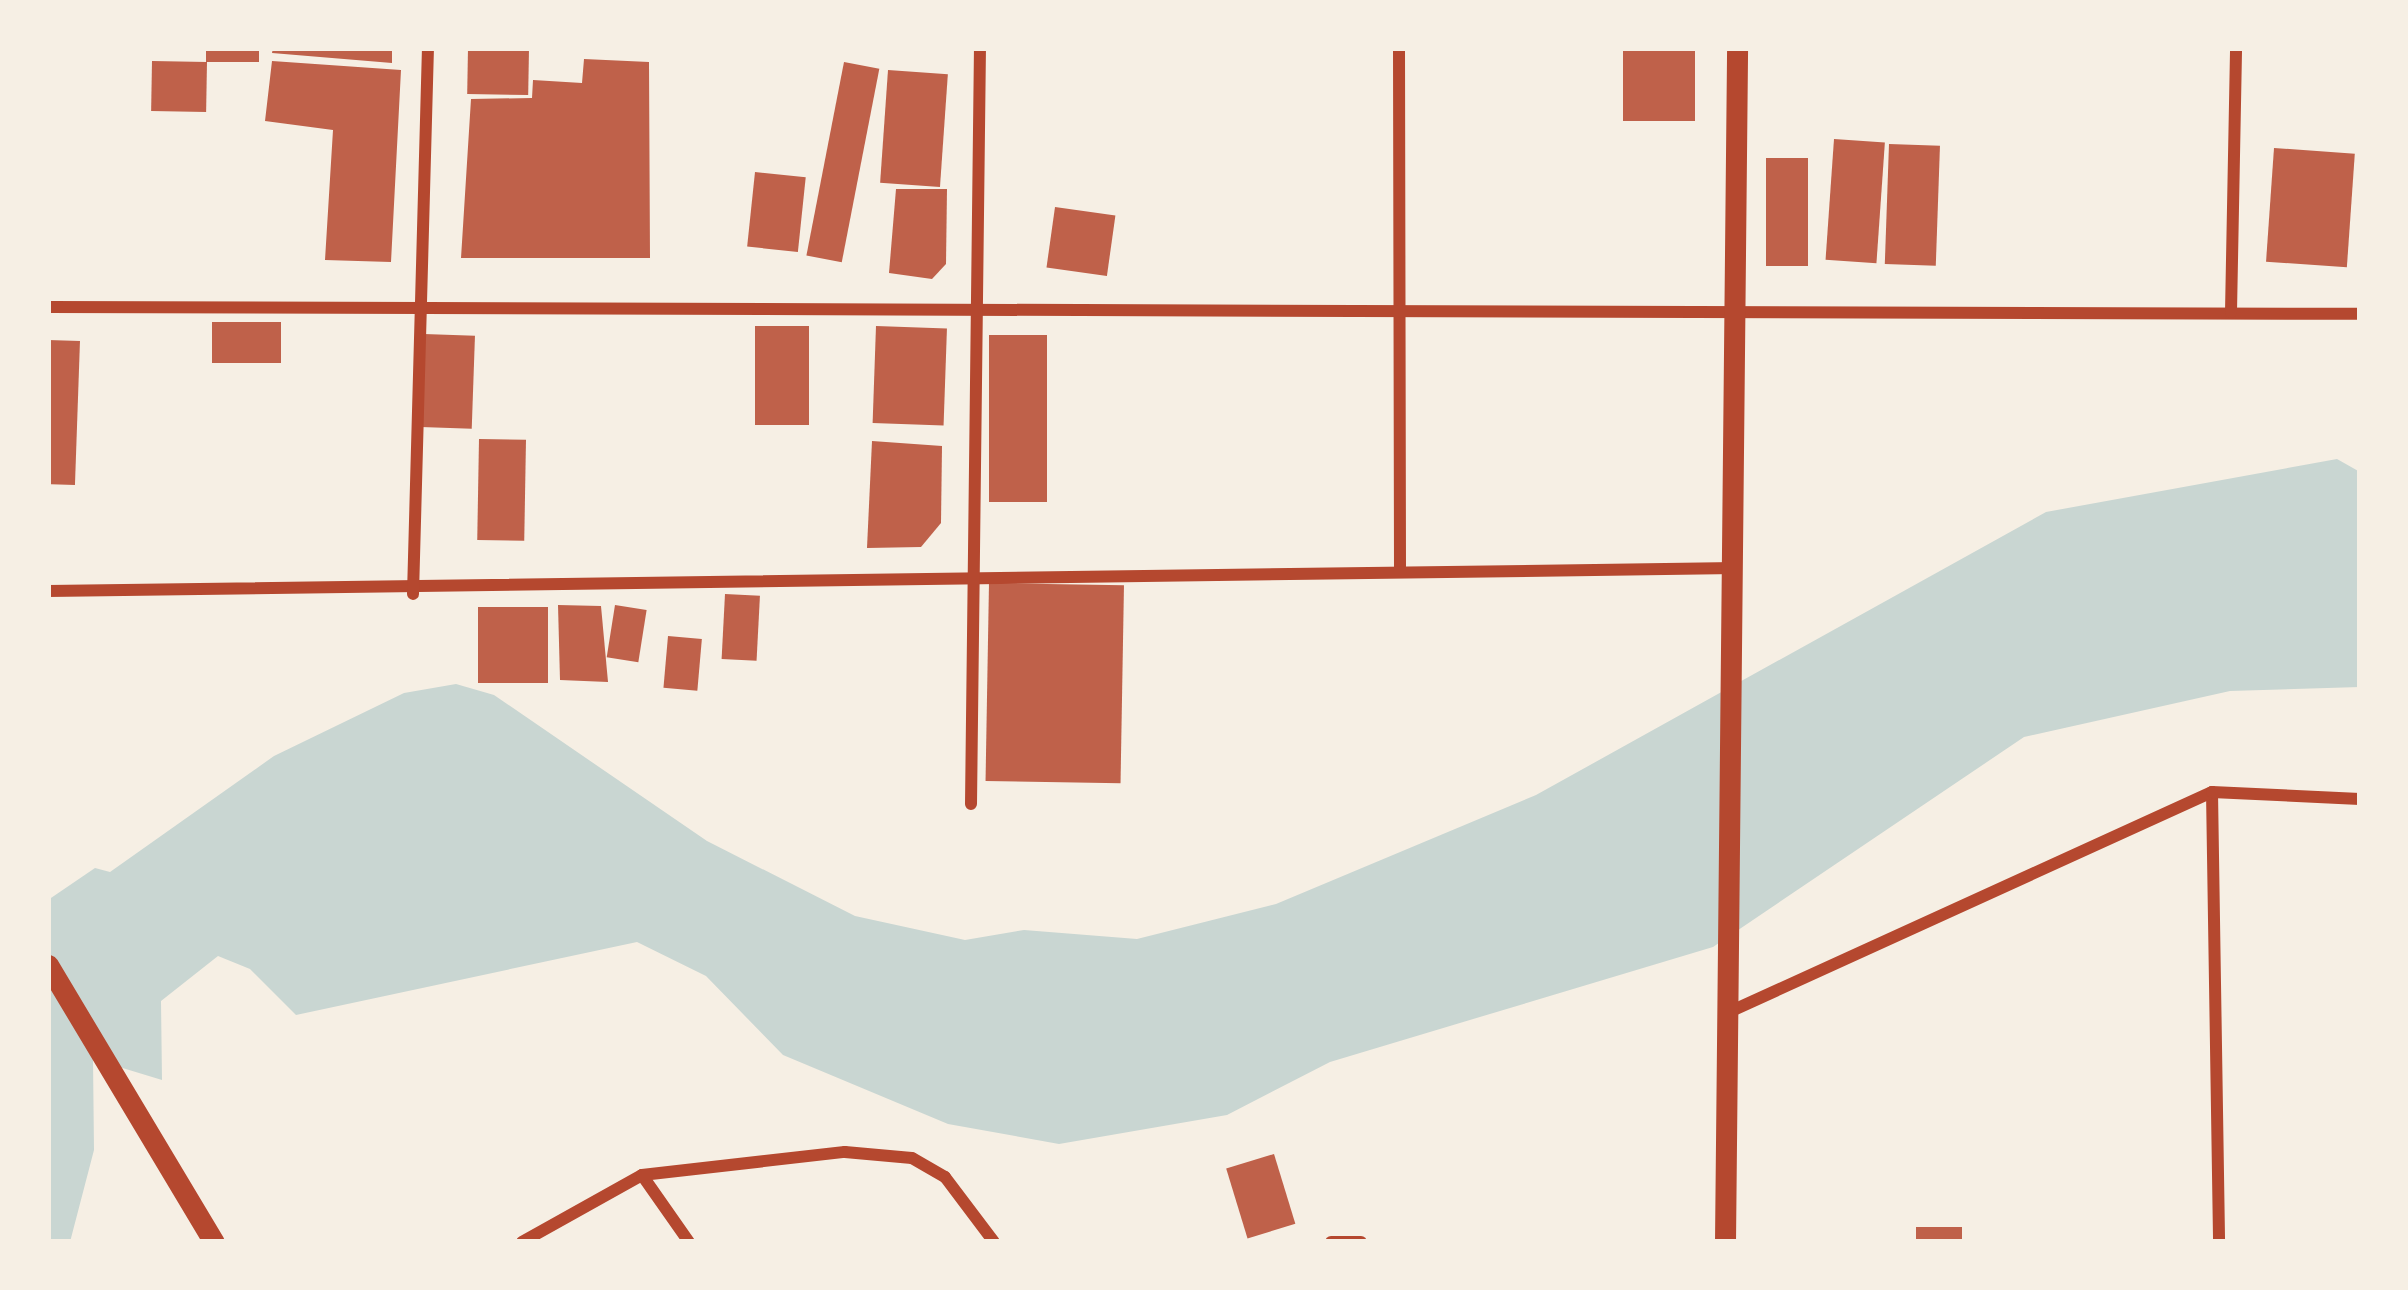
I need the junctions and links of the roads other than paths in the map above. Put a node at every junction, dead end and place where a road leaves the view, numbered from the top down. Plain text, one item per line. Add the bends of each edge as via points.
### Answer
1 (428, 48) edge
2 (980, 48) edge
3 (1399, 48) edge
4 (1737, 48) edge
5 (2236, 48) edge
6 (416, 303) junction
7 (48, 307) edge
8 (1733, 311) junction
9 (2231, 312) junction
10 (980, 314) junction
11 (1402, 314) junction
12 (2360, 314) edge
13 (1737, 568) junction
14 (1400, 569) junction
15 (970, 577) junction
16 (48, 592) edge
17 (413, 594) junction
18 (2212, 792) junction
19 (2360, 799) edge
20 (971, 804) dead end
21 (48, 965) edge
22 (1720, 1016) junction
23 (642, 1175) junction
24 (214, 1242) edge
25 (522, 1242) edge
26 (689, 1242) edge
27 (994, 1242) edge
28 (1331, 1242) edge
29 (1361, 1242) edge
30 (1725, 1242) edge
31 (2219, 1242) edge

1 - 6 street
2 - 10 street
3 - 11 street
4 - 8 street
5 - 9 street
6 - 7 street
6 - 10 street
6 - 17 street
8 - 9 street
8 - 11 street
8 - 13 street
9 - 12 street
10 - 11 street
10 - 15 street
11 - 14 street
13 - 14 street
13 - 22 street
14 - 15 street
15 - 17 street
15 - 20 street
16 - 17 street
18 - 19 street
18 - 22 street
18 - 31 street
21 - 24 street
22 - 30 street
23 - 25 street
23 - 26 street
23 - 27 street via 845,1152 912,1158 956,1188
28 - 29 street

